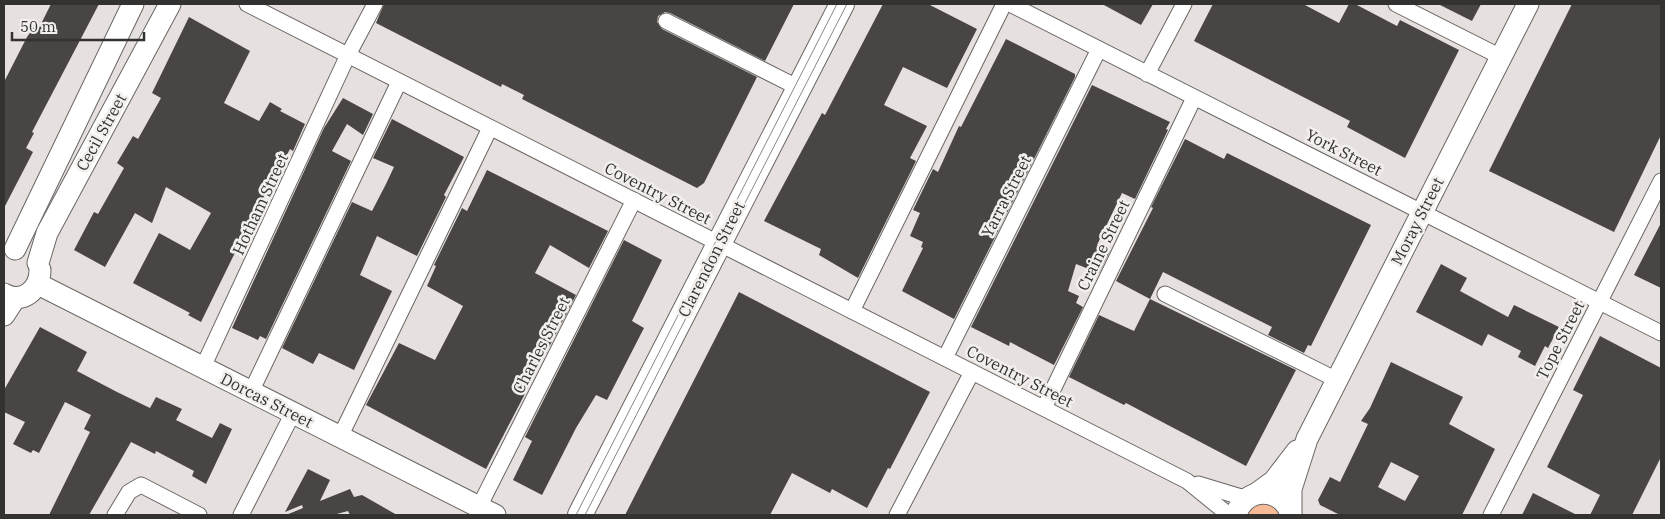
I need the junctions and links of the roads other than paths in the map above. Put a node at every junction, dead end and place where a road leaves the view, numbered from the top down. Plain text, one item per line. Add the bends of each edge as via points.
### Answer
1 (133, 4) edge
2 (170, 4) edge
3 (248, 4) edge
4 (375, 4) edge
5 (842, 4) edge
6 (1004, 4) edge
7 (1010, 4) edge
8 (1184, 4) edge
9 (1396, 4) edge
10 (1528, 4) edge
11 (666, 21) dead end
12 (1099, 49) junction
13 (348, 55) junction
14 (1501, 58) junction
15 (1147, 74) junction
16 (399, 82) junction
17 (798, 88) junction
18 (1194, 98) junction
19 (490, 128) junction
20 (1661, 181) edge
21 (634, 200) junction
22 (1421, 211) junction
23 (719, 243) junction
24 (9, 251) edge
25 (38, 273) junction
26 (1165, 294) dead end
27 (8, 302) edge
28 (1599, 302) junction
29 (852, 311) junction
30 (1661, 333) edge
31 (945, 358) junction
32 (203, 367) junction
33 (972, 372) junction
34 (1337, 380) junction
35 (251, 392) junction
36 (1044, 408) junction
37 (293, 413) junction
38 (340, 437) junction
39 (1307, 439) junction
40 (1187, 481) junction
41 (1254, 495) junction
42 (487, 511) edge
43 (115, 515) edge
44 (199, 515) edge
45 (242, 515) edge
46 (580, 515) edge
47 (897, 515) edge
48 (1229, 515) edge
49 (1236, 515) edge
50 (1291, 515) edge
51 (1492, 515) edge

1 - 24 street, Cecil Street
2 - 25 street, Cecil Street via 46,233
3 - 13 street, Coventry Street
4 - 13 street, Hotham Street
5 - 17 main road, Clarendon Street
6 - 29 street
7 - 12 street, York Street
8 - 15 street
9 - 14 street
10 - 14 street, Moray Street
11 - 17 street
12 - 15 street, York Street
12 - 31 street, Yarra Street
13 - 16 street, Coventry Street
13 - 32 street, Hotham Street
14 - 22 street, Moray Street
15 - 18 street, York Street
16 - 19 street, Coventry Street
16 - 35 street
17 - 23 main road, Clarendon Street
18 - 22 street, York Street
18 - 36 street, Craine Street
19 - 21 street, Coventry Street
19 - 38 street
20 - 28 street, Tope Street
21 - 23 street, Coventry Street
21 - 42 street, Charles Street
22 - 28 street, York Street
22 - 34 street, Moray Street
23 - 29 street, Coventry Street
23 - 46 main road, Clarendon Street
24 - 25 street, Dorcas Street via 28,252
25 - 27 street via 29,294
25 - 32 street, Dorcas Street
26 - 34 street
28 - 30 street, York Street
28 - 51 street, Tope Street
29 - 31 street, Coventry Street
31 - 33 street, Coventry Street
32 - 35 street, Dorcas Street
33 - 36 street, Coventry Street
33 - 47 street
34 - 39 street, Moray Street
35 - 37 street, Dorcas Street
36 - 40 street, Coventry Street
37 - 38 street, Dorcas Street
37 - 45 street
38 - 42 street, Dorcas Street
39 - 41 street, Moray Street via 1274,480
39 - 50 street, Moray Street via 1290,492
40 - 41 street, Coventry Street via 1238,497
40 - 48 street, Coventry Street
41 - 49 street, Moray Street via 1241,505
41 - 50 street via 1266,493 1276,496 1284,502
43 - 44 street via 129,492 140,485

